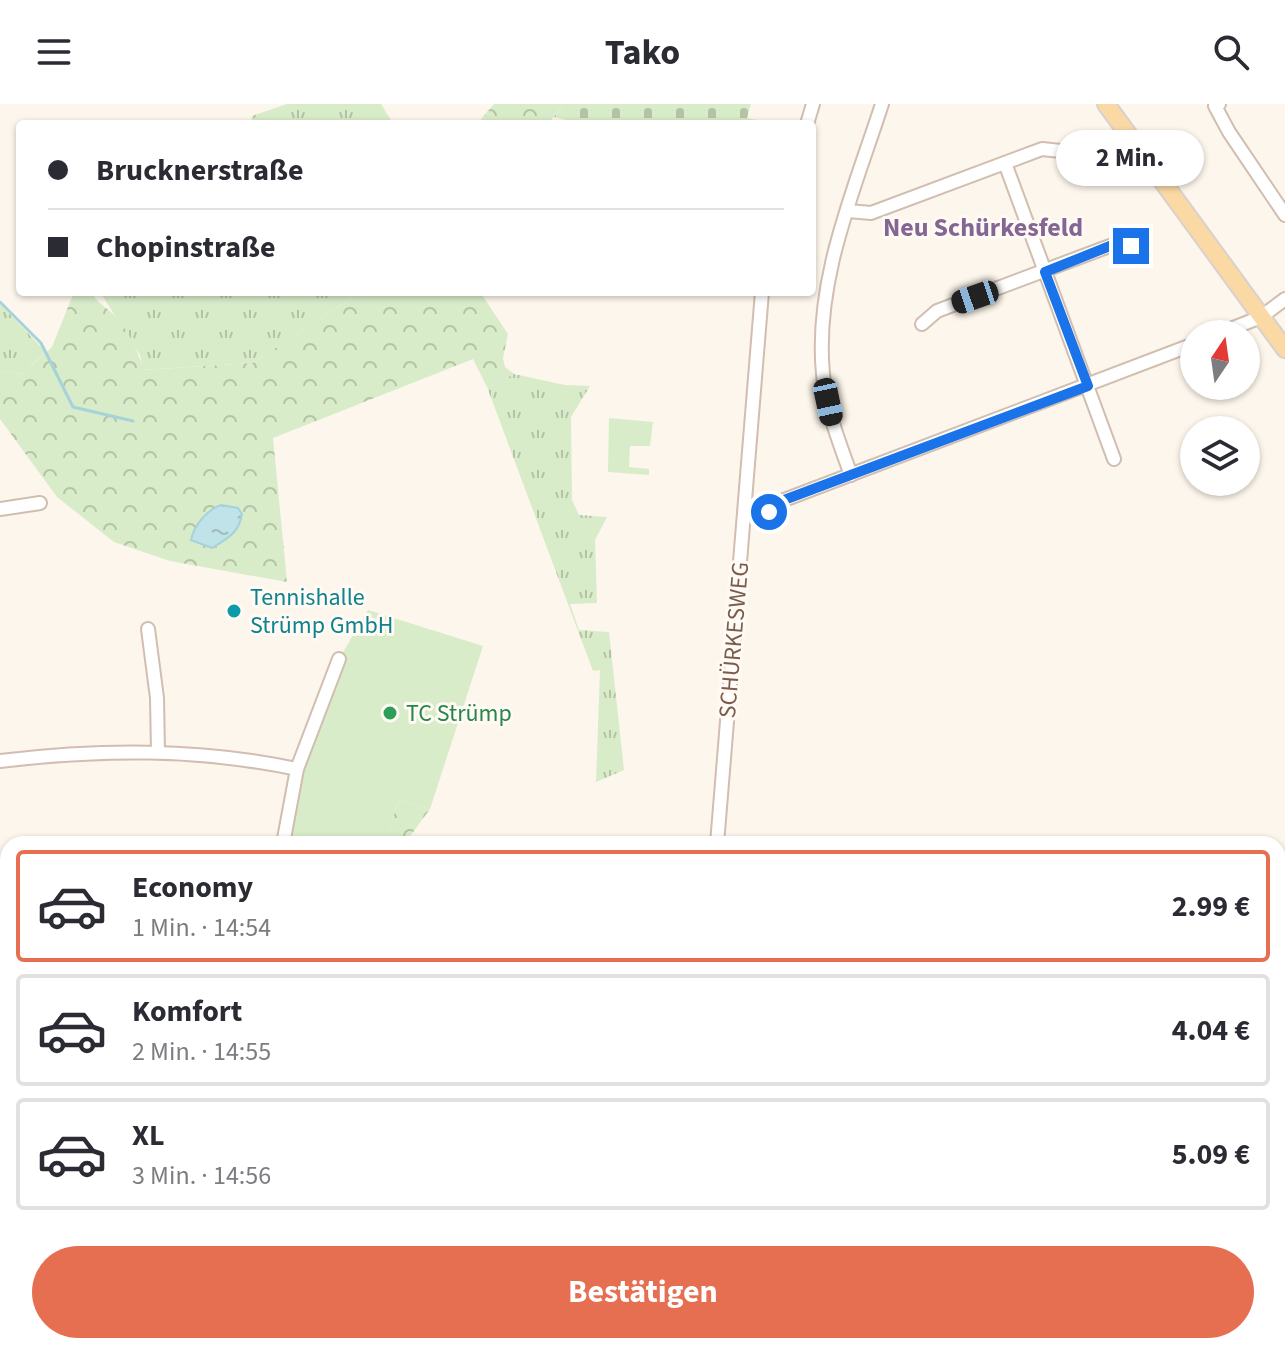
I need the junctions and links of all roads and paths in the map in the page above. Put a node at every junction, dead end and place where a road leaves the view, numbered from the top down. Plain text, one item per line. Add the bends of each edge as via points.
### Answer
1 (882, 104) edge
2 (1106, 104) edge
3 (1219, 104) edge
4 (1061, 151) dead end
5 (1005, 163) junction
6 (848, 211) junction
7 (1285, 215) edge
8 (1131, 246) dead end
9 (1045, 272) junction
10 (762, 296) edge
11 (1285, 299) edge
12 (1261, 317) junction
13 (1253, 320) edge
14 (922, 324) dead end
15 (1285, 349) edge
16 (1180, 350) edge
17 (1088, 386) junction
18 (1114, 459) dead end
19 (851, 475) junction
20 (40, 503) dead end
21 (0, 509) edge
22 (769, 512) dead end
23 (148, 629) dead end
24 (339, 659) dead end
25 (158, 752) junction
26 (0, 761) edge
27 (297, 769) junction
28 (284, 836) edge
29 (718, 836) edge

1 - 6 street
2 - 12 main road
3 - 7 street via 1215,106 1229,132
4 - 5 street via 1042,149
5 - 6 street via 871,213
5 - 9 street
6 - 19 street via 829,272 821,341 834,428
8 - 9 street via 1115,244
9 - 14 street via 937,311
9 - 17 street
10 - 29 street, SCHÜRKESWEG
11 - 12 street
12 - 13 street
12 - 15 main road
16 - 17 street
17 - 18 street
17 - 19 street
19 - 22 street via 784,500
20 - 21 street
23 - 25 street
24 - 27 street
25 - 26 street via 67,753
25 - 27 street
27 - 28 street

